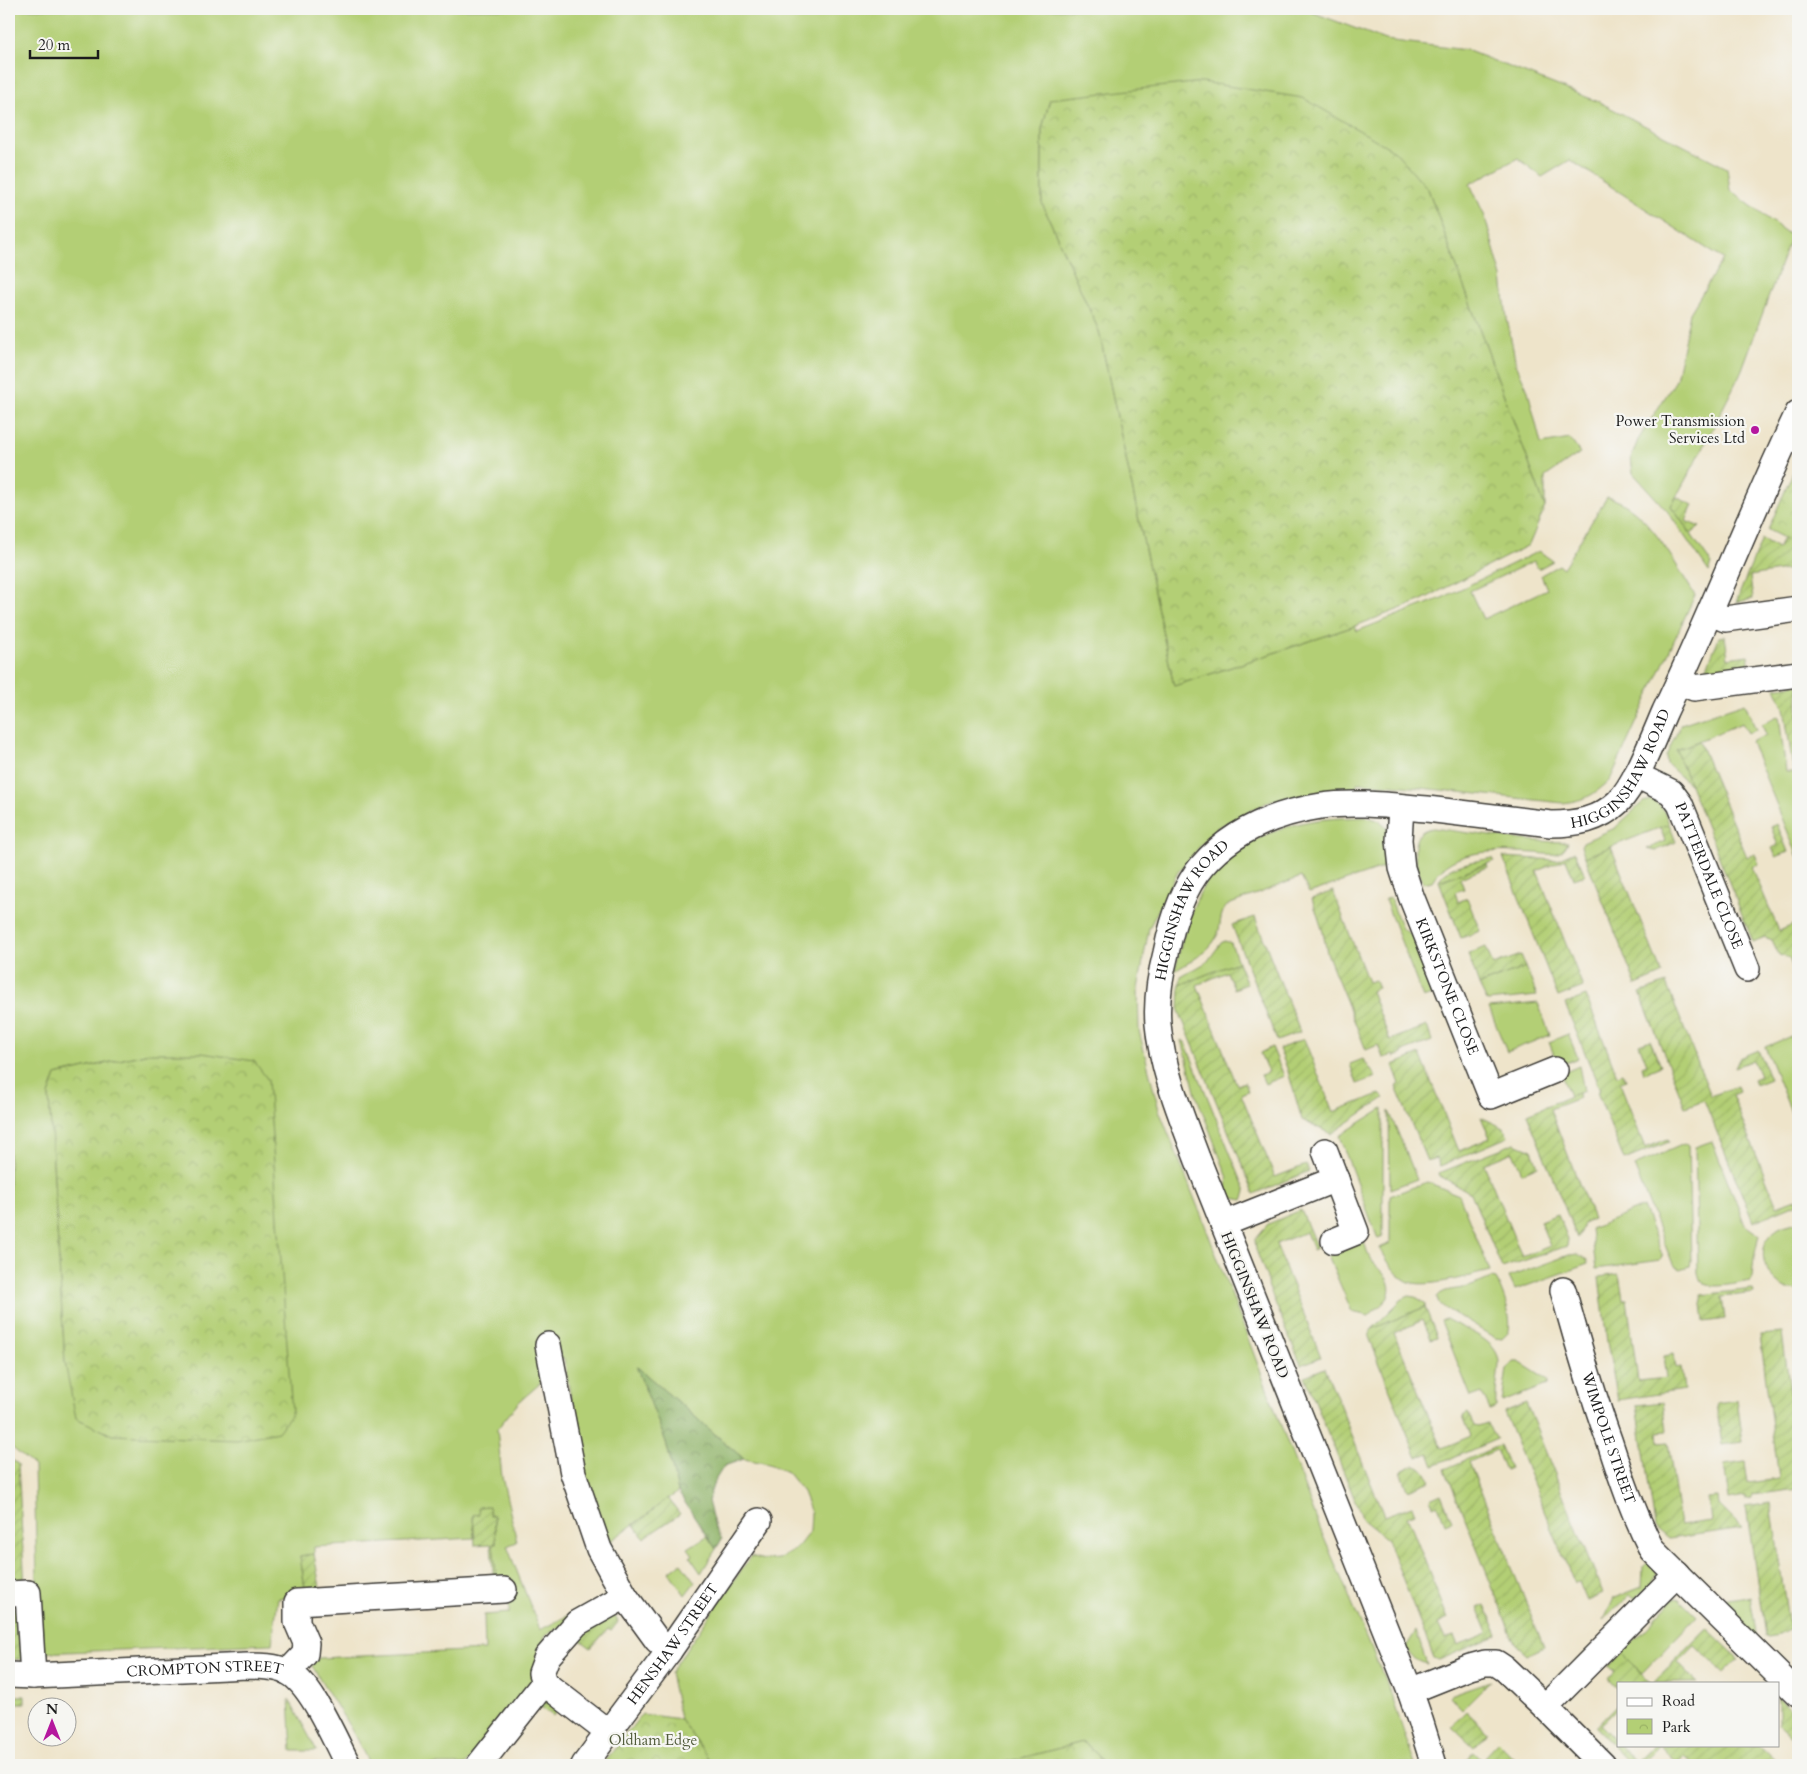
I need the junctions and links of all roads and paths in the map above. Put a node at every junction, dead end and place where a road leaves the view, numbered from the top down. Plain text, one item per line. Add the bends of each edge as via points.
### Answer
1 (1798, 413) edge
2 (1798, 609) edge
3 (1711, 613) junction
4 (1798, 674) edge
5 (1680, 681) junction
6 (1636, 775) junction
7 (1401, 807) junction
8 (1747, 969) dead end
9 (1555, 1070) dead end
10 (1325, 1151) dead end
11 (1336, 1179) junction
12 (1223, 1224) junction
13 (1334, 1241) dead end
14 (1563, 1290) dead end
15 (548, 1345) dead end
16 (759, 1521) dead end
17 (1677, 1574) junction
18 (504, 1590) dead end
19 (9, 1594) edge
20 (625, 1596) junction
21 (669, 1651) junction
22 (288, 1672) junction
23 (9, 1675) edge
24 (33, 1676) junction
25 (544, 1683) junction
26 (1410, 1691) junction
27 (1798, 1694) edge
28 (1545, 1707) junction
29 (609, 1733) junction
30 (348, 1765) edge
31 (479, 1765) edge
32 (584, 1765) edge
33 (1434, 1765) edge
34 (1603, 1765) edge

1 - 3 street, HIGGINSHAW ROAD
2 - 3 street via 1725,619
3 - 5 street, HIGGINSHAW ROAD
4 - 5 street via 1694,688
5 - 6 street, HIGGINSHAW ROAD
6 - 7 street, HIGGINSHAW ROAD via 1618,802 1603,813 1573,824
6 - 8 street, PATTERDALE CLOSE via 1671,792 1680,804
7 - 9 street, KIRKSTONE CLOSE via 1399,840 1402,868 1491,1096
7 - 12 street, HIGGINSHAW ROAD via 1366,804 1322,806 1264,821 1217,851 1201,867 1175,917 1160,981 1159,1032 1177,1106
10 - 11 street
11 - 12 street
11 - 13 street via 1356,1232
12 - 26 street, HIGGINSHAW ROAD
14 - 17 street, WIMPOLE STREET via 1590,1387 1638,1522 1652,1550
15 - 20 street via 574,1473 598,1549
16 - 21 street, HENSHAW STREET
17 - 27 street, WIMPOLE STREET
17 - 28 street
18 - 22 street via 297,1602 297,1622 306,1643 306,1654
19 - 24 street via 28,1593
20 - 21 street
20 - 25 street via 577,1623 547,1657 541,1673
21 - 29 street, HENSHAW STREET
22 - 24 street, CROMPTON STREET via 247,1666
22 - 30 street, CROMPTON STREET via 311,1694
23 - 24 street, CROMPTON STREET
25 - 29 street
25 - 31 street
26 - 28 street via 1485,1662 1496,1663
26 - 33 street, HIGGINSHAW ROAD
28 - 34 street
29 - 32 street, HENSHAW STREET

